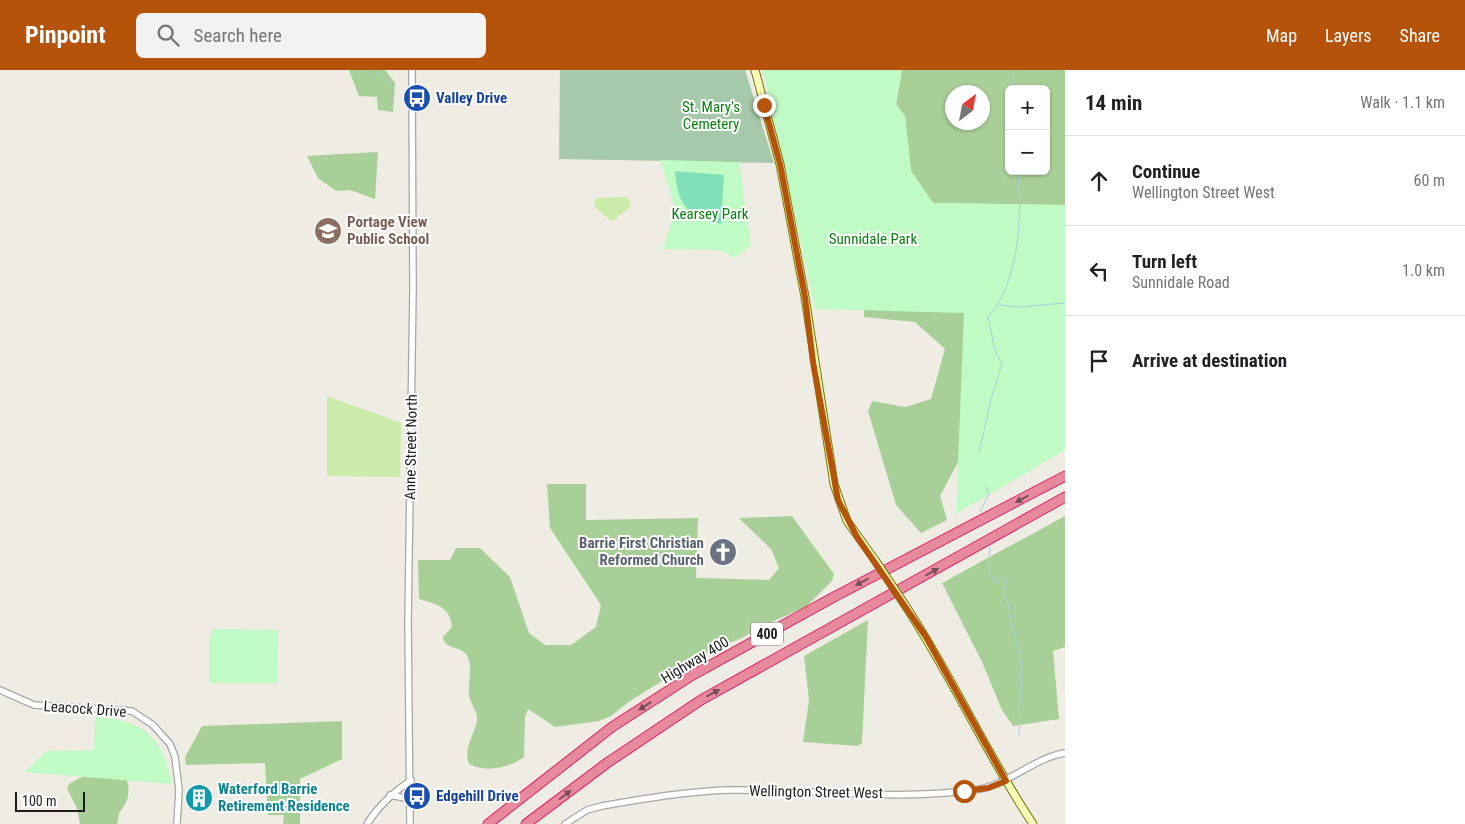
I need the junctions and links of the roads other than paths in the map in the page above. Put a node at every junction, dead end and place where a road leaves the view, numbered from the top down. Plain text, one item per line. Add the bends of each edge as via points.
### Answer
1 (412, 70) edge
2 (755, 70) edge
3 (1065, 476) edge
4 (1065, 497) edge
5 (1065, 502) edge
6 (1023, 520) junction
7 (0, 690) edge
8 (1065, 753) edge
9 (411, 780) junction
10 (1006, 781) junction
11 (390, 795) junction
12 (411, 802) junction
13 (177, 824) edge
14 (367, 824) edge
15 (410, 824) edge
16 (488, 824) edge
17 (526, 824) edge
18 (565, 824) edge
19 (1033, 824) edge

1 - 9 street, Anne Street North via 413,298 408,621
2 - 10 main road, bridge via 780,164 805,297 834,484 847,521 946,671
3 -> 16 highway, Highway 400 / 400 via 691,676 612,727
4 - 6 highway, 400
5 - 6 highway
17 -> 6 highway, 400 via 608,762 701,700
7 - 13 street, Leacock Drive via 34,705 132,711 153,725 170,744 175,758 179,790
8 - 10 street, Wellington Street West
9 - 11 street
9 - 12 street, Anne Street North
10 - 18 street, Wellington Street West via 974,790 895,794 714,791 602,806 587,810
10 - 19 main road
11 - 12 street
11 - 14 street
12 - 15 street, Anne Street North

